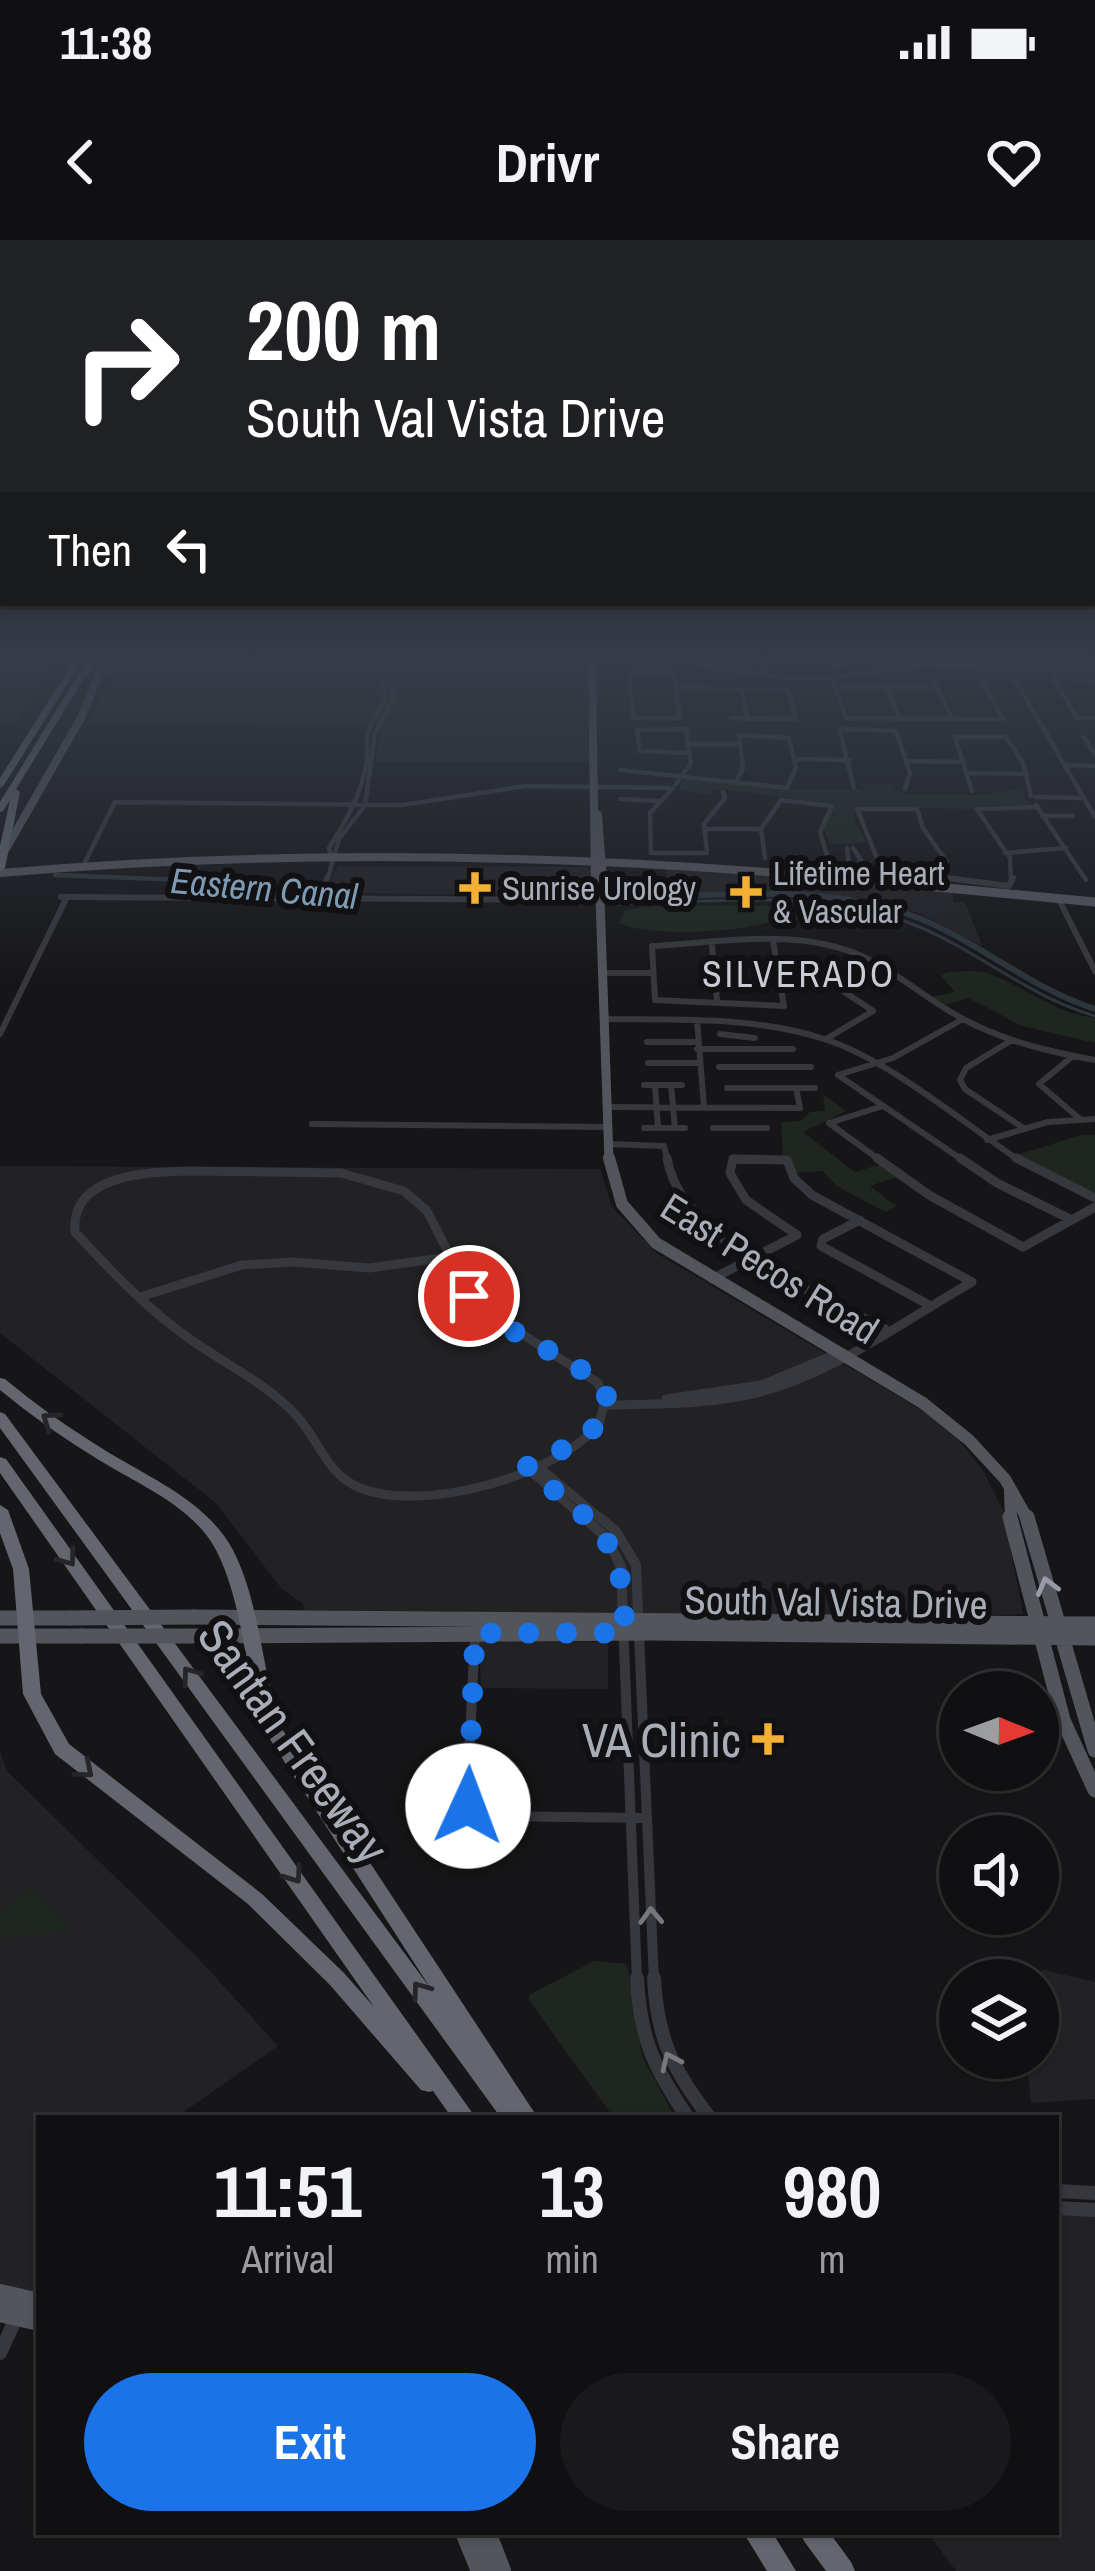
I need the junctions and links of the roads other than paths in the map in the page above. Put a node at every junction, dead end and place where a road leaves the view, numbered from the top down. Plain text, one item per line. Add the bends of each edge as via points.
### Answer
1 (24, 771) edge
2 (51, 771) edge
3 (365, 771) edge
4 (367, 771) edge
5 (596, 771) edge
6 (631, 771) edge
7 (686, 771) edge
8 (742, 771) edge
9 (795, 771) edge
10 (852, 771) edge
11 (908, 771) edge
12 (1025, 771) edge
13 (1069, 771) edge
14 (968, 772) joint
15 (1027, 774) junction
16 (685, 775) junction
17 (20, 778) junction
18 (736, 782) junction
19 (597, 784) junction
20 (671, 787) junction
21 (854, 788) dead end
22 (905, 789) dead end
23 (972, 791) dead end
24 (723, 792) dead end
25 (1084, 798) junction
26 (620, 799) dead end
27 (1035, 800) junction
28 (659, 801) junction
29 (360, 805) junction
30 (0, 809) edge
31 (1042, 816) junction
32 (1073, 816) dead end
33 (1095, 817) edge
34 (704, 829) junction
35 (761, 829) junction
36 (872, 845) junction
37 (824, 846) junction
38 (850, 847) junction
39 (1066, 848) junction
40 (1005, 853) junction
41 (3, 855) junction
42 (765, 858) dead end
43 (833, 859) dead end
44 (518, 861) junction
45 (332, 862) junction
46 (599, 863) junction
47 (84, 864) junction
48 (481, 865) junction
49 (0, 873) edge
50 (850, 876) junction
51 (944, 879) junction
52 (1086, 880) dead end
53 (322, 898) junction
54 (600, 899) junction
55 (1059, 900) junction
56 (1095, 902) edge
57 (773, 941) junction
58 (712, 946) junction
59 (778, 967) junction
60 (1095, 971) edge
61 (602, 973) junction
62 (653, 973) junction
63 (717, 1001) junction
64 (604, 1019) junction
65 (697, 1019) junction
66 (963, 1019) junction
67 (0, 1034) edge
68 (744, 1036) junction
69 (755, 1038) dead end
70 (826, 1039) junction
71 (1012, 1040) junction
72 (697, 1042) junction
73 (735, 1049) junction
74 (1073, 1056) junction
75 (1095, 1060) edge
76 (699, 1064) junction
77 (874, 1064) junction
78 (796, 1066) junction
79 (812, 1067) dead end
80 (644, 1085) dead end
81 (655, 1085) junction
82 (670, 1085) junction
83 (682, 1085) dead end
84 (796, 1088) junction
85 (815, 1088) dead end
86 (883, 1106) junction
87 (613, 1107) junction
88 (654, 1107) junction
89 (673, 1107) junction
90 (704, 1108) junction
91 (721, 1108) junction
92 (743, 1108) junction
93 (1079, 1119) junction
94 (1095, 1119) edge
95 (312, 1124) dead end
96 (608, 1127) junction
97 (644, 1128) dead end
98 (658, 1128) junction
99 (753, 1128) junction
100 (766, 1128) dead end
101 (1024, 1129) junction
102 (987, 1140) junction
103 (608, 1144) junction
104 (1095, 1202) edge
105 (861, 1220) junction
106 (1073, 1220) junction
107 (757, 1256) junction
108 (449, 1257) junction
109 (712, 1279) junction
110 (143, 1296) junction
111 (929, 1305) junction
112 (885, 1329) junction
113 (838, 1353) junction
114 (0, 1382) edge
115 (606, 1402) junction
116 (0, 1417) edge
117 (0, 1462) edge
118 (530, 1465) junction
119 (1010, 1491) junction
120 (0, 1510) edge
121 (0, 1618) edge
122 (1095, 1624) edge
123 (27, 1627) junction
124 (245, 1627) junction
125 (633, 1627) junction
126 (842, 1628) junction
127 (1040, 1631) junction
128 (1059, 1631) junction
129 (475, 1633) junction
130 (0, 1636) edge
131 (1095, 1638) edge
132 (1095, 1750) edge
133 (1089, 1775) edge
134 (1095, 1790) edge
135 (639, 1818) junction
136 (459, 2115) edge
137 (460, 2115) edge
138 (512, 2115) edge
139 (525, 2115) edge
140 (686, 2115) edge
141 (708, 2115) edge
142 (1059, 2192) edge
143 (1095, 2193) edge
144 (1059, 2208) edge
145 (1095, 2210) edge
146 (0, 2294) edge
147 (20, 2308) edge
148 (0, 2353) edge
149 (466, 2535) edge
150 (487, 2535) edge
151 (758, 2535) edge
152 (815, 2535) edge
153 (481, 2571) edge
154 (501, 2571) edge
155 (783, 2571) edge
156 (842, 2571) edge

1 - 17 highway
2 - 41 main road
3 - 29 street
4 - 29 street
5 - 19 main road, East Pecos Road
6 - 16 street
7 - 16 street
8 - 18 street
9 - 18 street via 787,788
10 - 21 street
11 - 22 street
12 - 15 street
13 - 25 street
14 - 15 street
14 - 23 street
15 - 27 street
16 - 18 street
16 - 20 street
17 - 30 highway
17 - 41 highway
19 - 20 street
19 - 29 street
19 - 46 main road, East Pecos Road
20 - 28 street
24 - 34 street
25 - 27 street
25 - 33 street
26 - 28 street
27 - 31 street
27 - 40 street via 980,807
28 - 34 street via 649,817 651,853 704,854
29 - 45 street via 333,834
29 - 47 street via 115,802
31 - 32 street
31 - 39 street
34 - 35 street
35 - 37 street via 785,799 832,806 820,827
35 - 42 street
36 - 38 street
36 - 51 street via 882,870
36 - 51 street via 857,809 917,809 947,862
37 - 38 street
37 - 43 street
38 - 50 street via 861,860
39 - 40 street
39 - 52 street
40 - 51 street via 1017,872 1009,886
41 - 49 highway
44 - 45 main road
44 - 46 main road
44 - 48 main road
45 - 47 main road
45 - 48 main road
45 - 49 main road
45 - 53 street
46 - 48 main road
46 - 50 main road
46 - 54 main road, East Pecos Road
47 - 49 main road
50 - 55 main road
53 - 54 street
53 - 67 street via 64,897
54 - 61 main road, East Pecos Road
55 - 56 main road
55 - 60 street
57 - 58 street
57 - 59 street
57 - 66 street via 852,951
58 - 62 street via 652,946
58 - 63 street
59 - 63 street via 784,1006
59 - 70 street via 810,969 874,1011
61 - 62 street
61 - 64 main road, East Pecos Road
62 - 63 street via 655,1000
64 - 65 street
64 - 87 main road, East Pecos Road
65 - 70 street
65 - 72 street
66 - 71 street
66 - 77 street
68 - 69 street
68 - 73 street
68 - 73 street via 724,1035
70 - 77 street
71 - 74 street
71 - 101 street via 960,1080
72 - 73 street
72 - 76 street
72 - 76 street via 647,1039 648,1066
73 - 78 street via 793,1046
73 - 78 street via 729,1067
74 - 75 street
74 - 93 street via 1039,1084
76 - 90 street
77 - 86 street via 838,1075
77 - 102 street
78 - 79 street
80 - 81 street
81 - 82 street
81 - 88 street
82 - 83 street
82 - 89 street
84 - 85 street
84 - 92 street via 800,1108
84 - 92 street via 734,1088
86 - 106 street via 997,1183
86 - 106 street via 829,1123 929,1195 1023,1246
87 - 88 street
87 - 96 main road, East Pecos Road
88 - 89 street
88 - 98 street
89 - 90 street
89 - 98 street via 680,1128
90 - 91 street
91 - 92 street
91 - 99 street via 718,1128
92 - 99 street
93 - 94 street
93 - 101 street
95 - 96 street
96 - 103 main road, East Pecos Road
97 - 98 street
99 - 100 street
101 - 102 street
102 - 104 street
103 - 107 street via 664,1145 671,1180 693,1216
103 - 109 main road, East Pecos Road via 612,1184 635,1225
104 - 106 street
105 - 107 street via 805,1190 785,1159 730,1160 746,1200 797,1232
105 - 111 street via 970,1280
105 - 111 street via 819,1242
107 - 109 street
107 - 112 street
108 - 110 street via 369,1268 242,1265
108 - 110 street via 424,1207 379,1180 328,1172 148,1173 91,1192 72,1219 75,1232
108 - 115 street via 474,1303 585,1371
109 - 113 main road, East Pecos Road
110 - 118 street via 185,1336 289,1408 329,1466 360,1486 434,1497
111 - 112 street
112 - 113 street
113 - 115 street via 744,1397
113 - 119 main road, East Pecos Road via 954,1424
124 -> 114 highway via 233,1567 202,1519
115 - 118 street via 587,1438
138 -> 116 highway, Santan Freeway
117 -> 137 highway, Santan Freeway
118 - 125 street via 602,1525 621,1565
119 - 127 main road via 1006,1504
128 -> 119 main road, East Pecos Road via 1030,1522
120 - 123 highway via 19,1554
121 - 123 main road, South Val Vista Drive
122 - 128 main road, South Val Vista Drive
123 - 124 main road, South Val Vista Drive, bridge via 81,1636 204,1636
123 - 124 main road, South Val Vista Drive, bridge via 70,1618 193,1617
123 - 130 main road, South Val Vista Drive
123 -> 136 highway via 32,1694 62,1749 283,1925
124 - 125 main road, South Val Vista Drive
124 - 129 main road, South Val Vista Drive
124 - 139 highway via 259,1694 285,1750
125 - 126 main road, South Val Vista Drive
125 - 126 main road, South Val Vista Drive via 776,1634
125 - 129 main road, South Val Vista Drive
125 - 135 street
126 - 127 main road, South Val Vista Drive
126 - 127 main road, South Val Vista Drive
127 - 128 main road, South Val Vista Drive
127 - 133 main road via 1067,1733
128 - 131 main road, South Val Vista Drive
128 - 132 main road, East Pecos Road
129 - 135 street via 468,1806 489,1816
133 - 134 main road
135 - 140 street via 642,2036
141 -> 135 street via 678,2078 656,2023
142 - 143 street
144 - 145 street
146 - 147 main road
147 - 148 street
149 - 153 main road
150 - 154 main road
151 - 155 highway
152 - 156 highway

